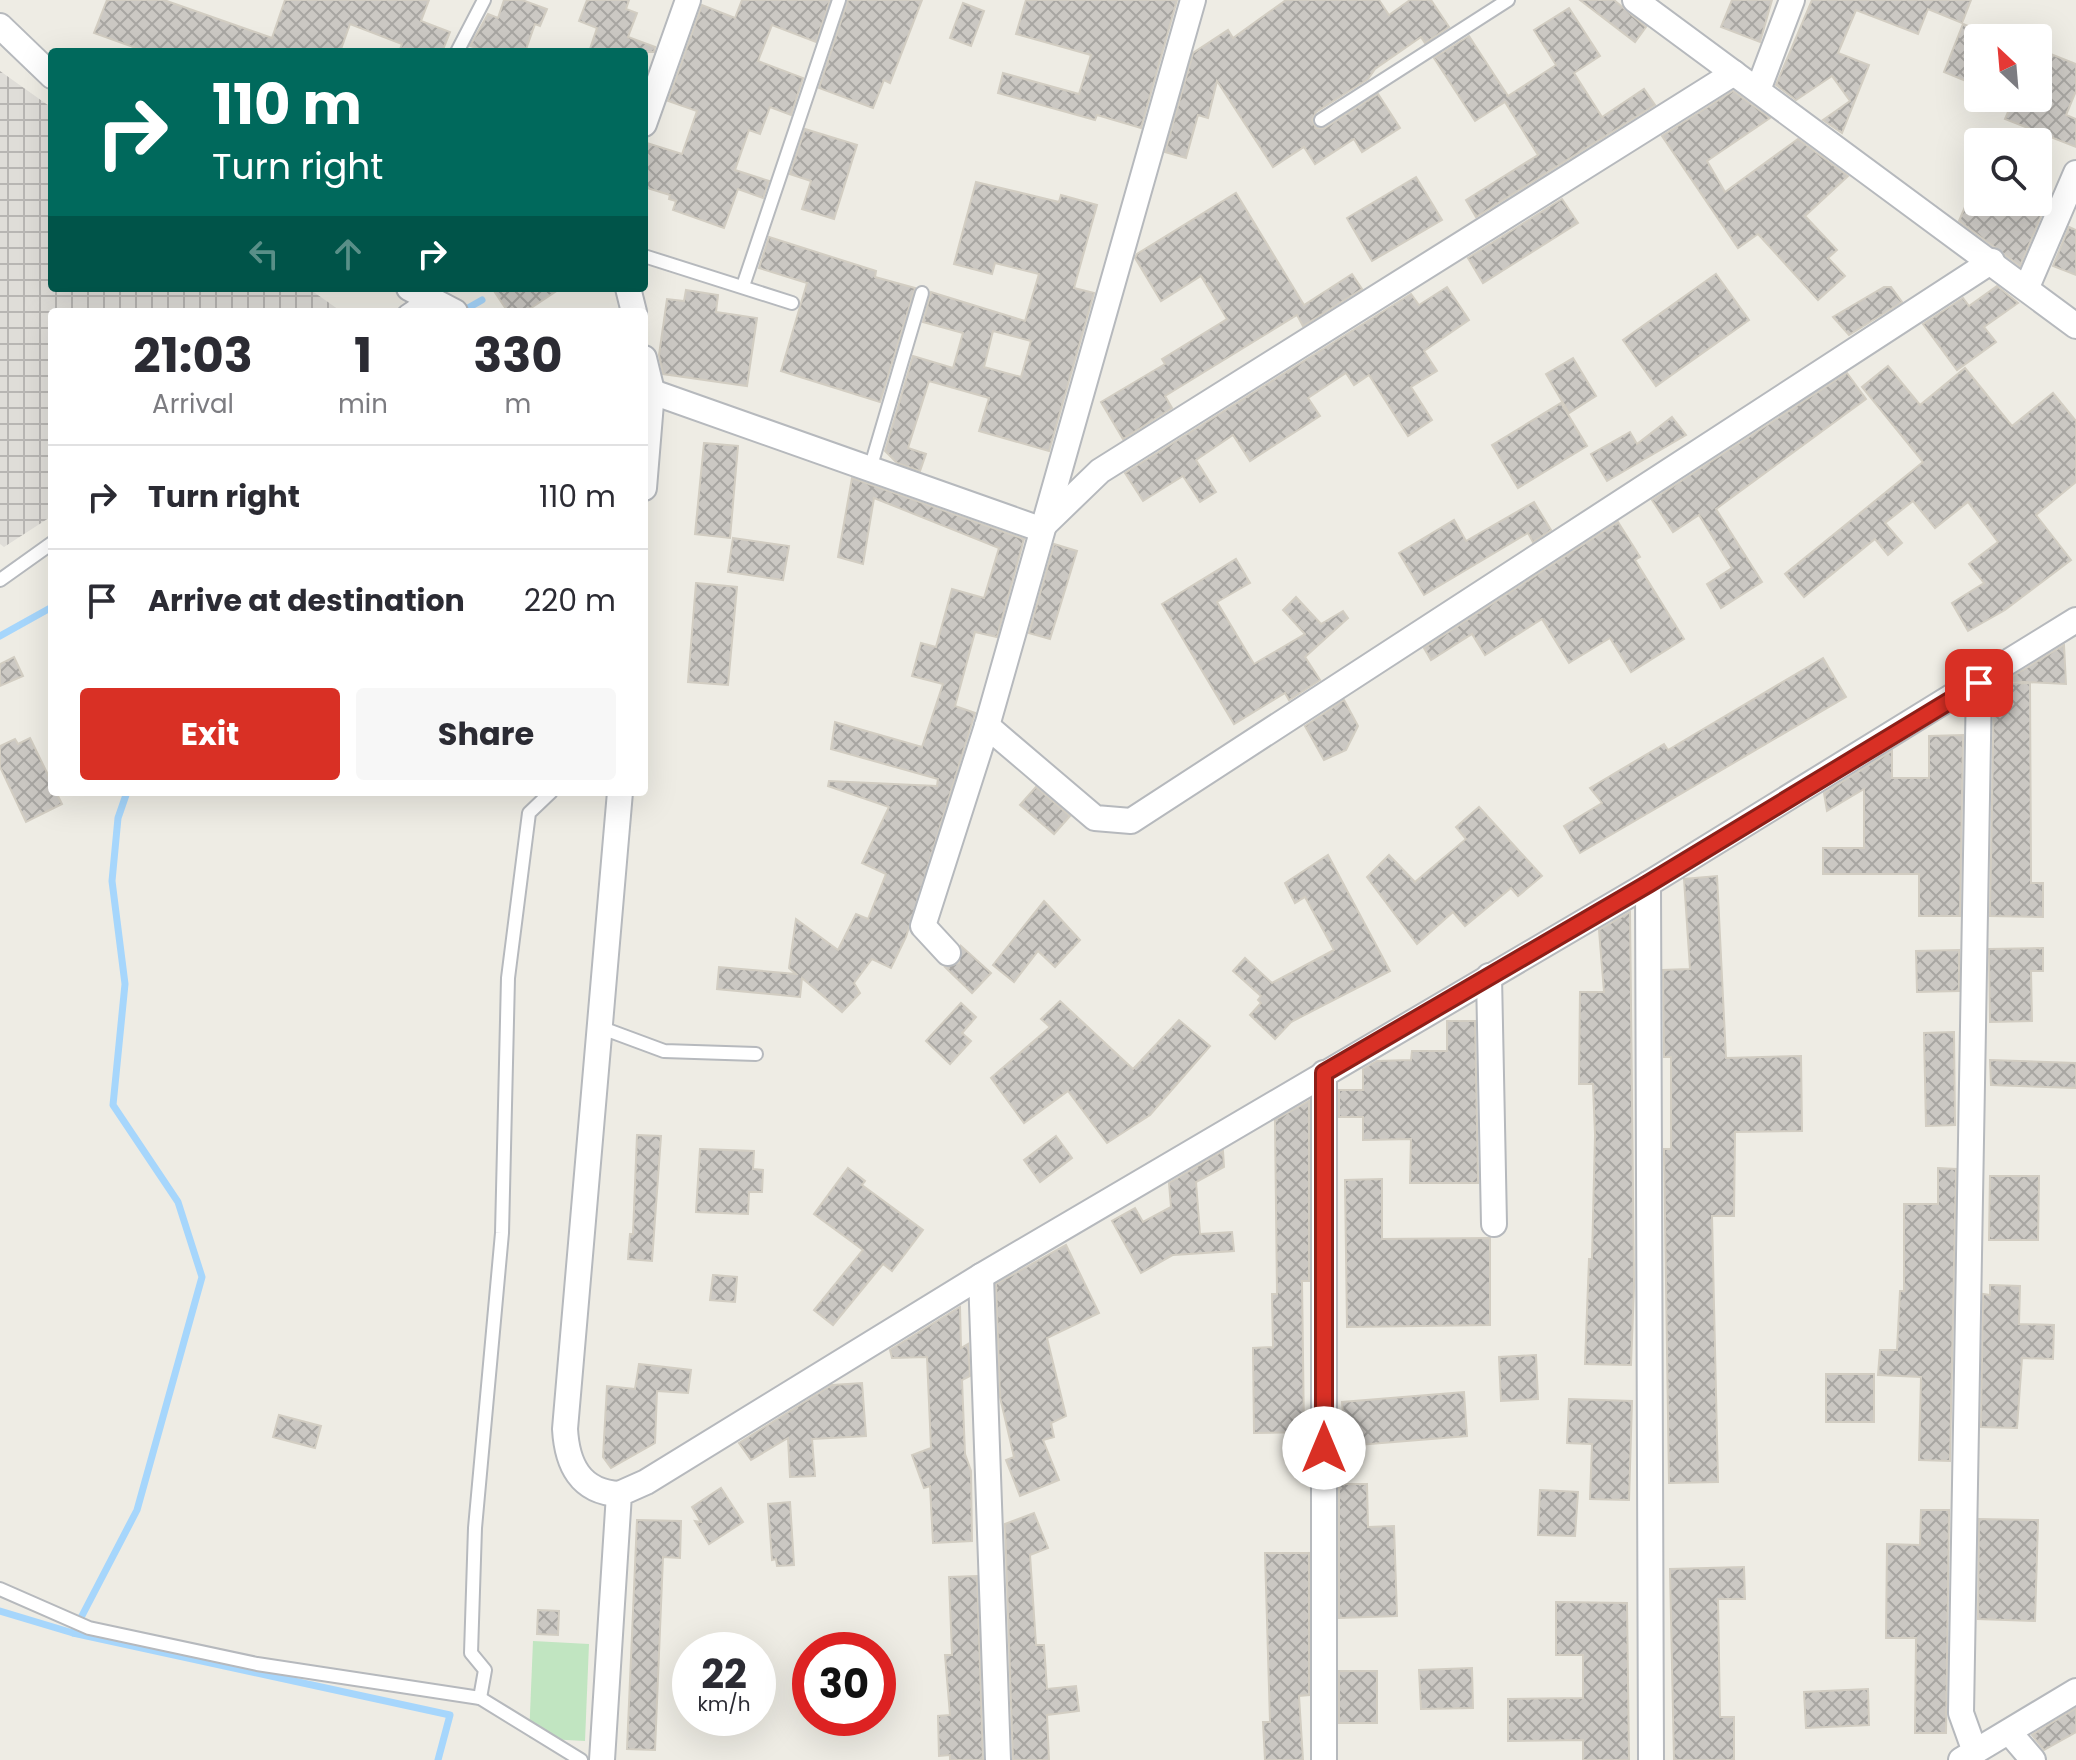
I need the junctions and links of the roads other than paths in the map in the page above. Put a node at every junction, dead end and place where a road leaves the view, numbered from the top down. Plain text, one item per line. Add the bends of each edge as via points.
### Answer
1 (484, 0) edge
2 (688, 0) edge
3 (839, 0) edge
4 (1193, 0) edge
5 (1508, 0) edge
6 (1635, 0) edge
7 (1792, 0) edge
8 (0, 26) edge
9 (459, 48) edge
10 (48, 72) edge
11 (1734, 73) junction
12 (1758, 90) junction
13 (648, 113) edge
14 (1321, 120) dead end
15 (2076, 173) edge
16 (648, 257) edge
17 (1992, 261) junction
18 (743, 286) junction
19 (2027, 287) junction
20 (922, 293) dead end
21 (435, 301) edge
22 (792, 303) dead end
23 (416, 308) edge
24 (2076, 326) edge
25 (648, 390) edge
26 (870, 469) junction
27 (1040, 529) junction
28 (48, 546) edge
29 (0, 580) edge
30 (2076, 620) edge
31 (1979, 683) junction
32 (987, 726) junction
33 (547, 796) edge
34 (620, 796) edge
35 (1648, 884) junction
36 (948, 953) dead end
37 (1489, 976) junction
38 (602, 1028) junction
39 (756, 1054) dead end
40 (1324, 1073) junction
41 (1494, 1224) dead end
42 (981, 1276) junction
43 (619, 1494) junction
44 (0, 1589) edge
45 (2076, 1691) edge
46 (480, 1698) junction
47 (2009, 1732) junction
48 (1968, 1756) edge
49 (581, 1760) edge
50 (602, 1760) edge
51 (998, 1760) edge
52 (1324, 1760) edge
53 (1651, 1760) edge
54 (2033, 1760) edge

1 - 9 lane
2 - 13 street
3 - 18 lane
4 - 27 street
5 - 14 lane
6 - 11 street
7 - 12 street
8 - 10 street
11 - 12 street
11 - 27 street via 1100,471
12 - 17 street
15 - 19 street
16 - 18 lane
17 - 19 street
17 - 32 street via 1131,821 1095,818
18 - 22 lane
19 - 24 street
20 - 26 lane
21 - 23 lane
25 - 26 street
26 - 27 street
27 - 32 street
28 - 29 lane
30 - 31 street
31 - 35 street
31 - 48 street via 1961,1713
32 - 36 street via 923,926
33 - 46 lane via 529,813 508,978 502,1233 474,1544 471,1653 485,1670
34 - 38 street
35 - 37 street
35 - 53 street
37 - 40 street
37 - 41 street
38 - 39 lane via 664,1051
38 - 43 street via 565,1429 567,1453 577,1475 596,1489
40 - 42 street
40 - 52 street
42 - 43 street
42 - 51 street
43 - 50 street
44 - 46 lane via 89,1628 257,1664
45 - 47 street
46 - 49 lane
47 - 48 street
47 - 54 street

